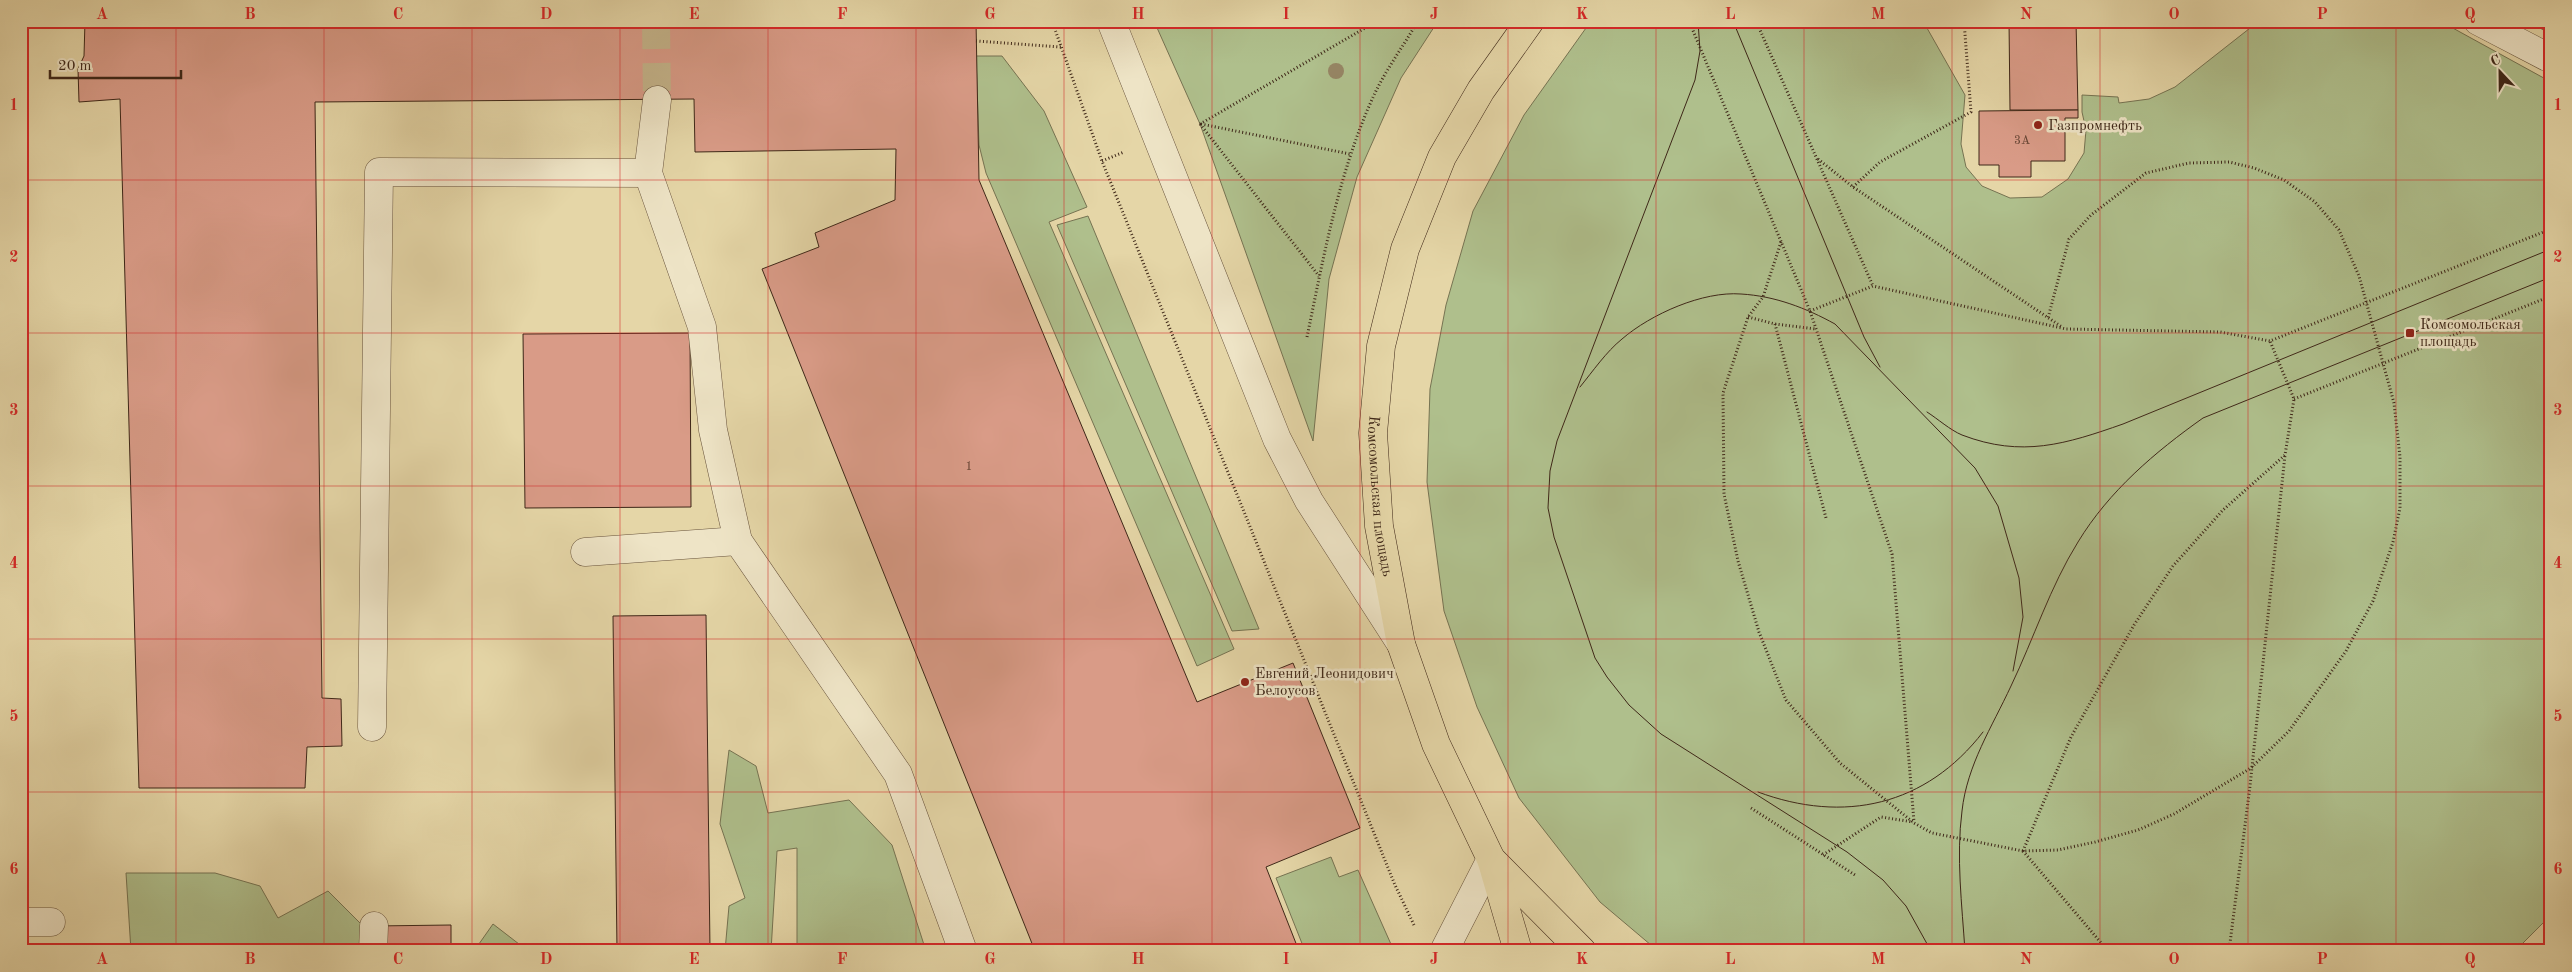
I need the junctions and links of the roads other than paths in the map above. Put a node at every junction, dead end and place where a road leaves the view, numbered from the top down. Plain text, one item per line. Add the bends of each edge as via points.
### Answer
1 (1111, 21) edge
2 (1530, 21) edge
3 (2478, 21) edge
4 (2551, 59) edge
5 (657, 100) tunnel mouth
6 (648, 173) junction
7 (738, 541) junction
8 (585, 552) dead end
9 (1400, 644) junction
10 (372, 727) dead end
11 (1491, 858) junction
12 (21, 922) edge
13 (51, 922) dead end
14 (963, 951) edge
15 (1444, 951) edge
16 (1518, 951) edge
17 (1582, 951) edge

1 - 9 lane via 1277,439 1309,501
2 - 9 main road, Комсомольская площадь via 1481,90 1442,157 1405,249 1381,346 1373,433 1378,526
3 - 4 lane
5 - 6 lane
6 - 7 lane via 702,328 713,430
6 - 10 lane via 379,172
7 - 8 lane
7 - 14 lane via 898,774
9 - 11 main road, Комсомольская площадь via 1436,744
11 - 15 lane
11 - 16 main road
11 - 17 main road, Комсомольская площадь
12 - 13 lane

